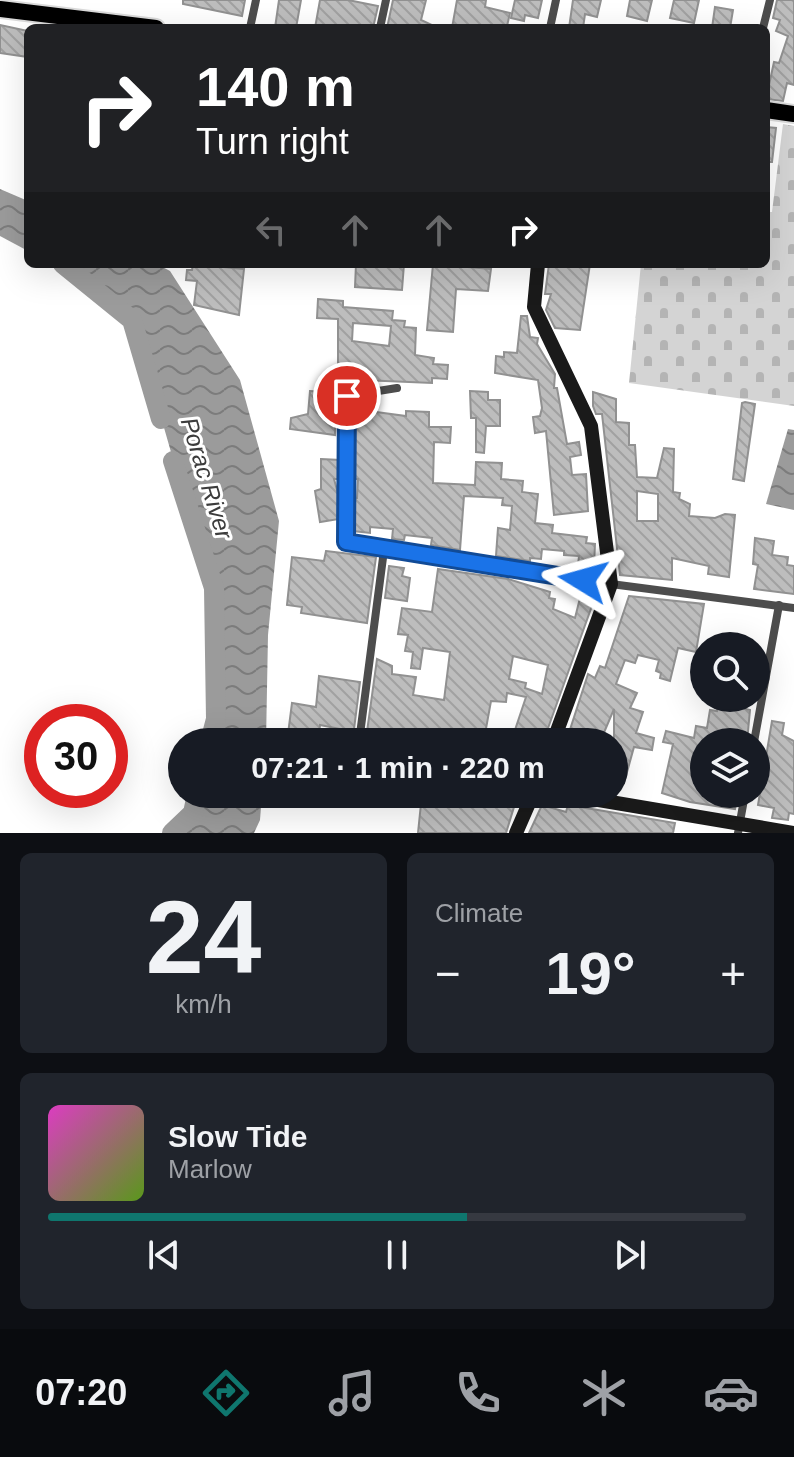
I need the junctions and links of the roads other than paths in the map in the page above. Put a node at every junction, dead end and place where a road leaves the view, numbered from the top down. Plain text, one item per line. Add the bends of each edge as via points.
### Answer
1 (256, 0) edge
2 (386, 0) edge
3 (556, 0) edge
4 (770, 0) edge
5 (0, 9) edge
6 (123, 24) edge
7 (251, 24) edge
8 (381, 24) edge
9 (551, 24) edge
10 (764, 24) edge
11 (770, 111) edge
12 (794, 114) edge
13 (538, 268) edge
14 (397, 388) dead end
15 (384, 550) junction
16 (611, 584) junction
17 (779, 605) junction
18 (794, 608) edge
19 (361, 728) edge
20 (558, 728) edge
21 (757, 728) edge
22 (628, 807) edge
23 (527, 808) edge
24 (743, 808) edge
25 (739, 828) edge
26 (516, 833) edge
27 (794, 833) edge

1 - 7 street
2 - 8 street
3 - 9 street
4 - 10 street
5 - 6 main road
11 - 12 main road
13 - 16 street via 534,307 591,426
14 - 15 street via 347,396 346,542
15 - 16 street
15 - 19 street
16 - 17 street
16 - 20 street
17 - 18 street
17 - 21 street
22 - 25 street
23 - 26 street
24 - 25 street
25 - 27 street

